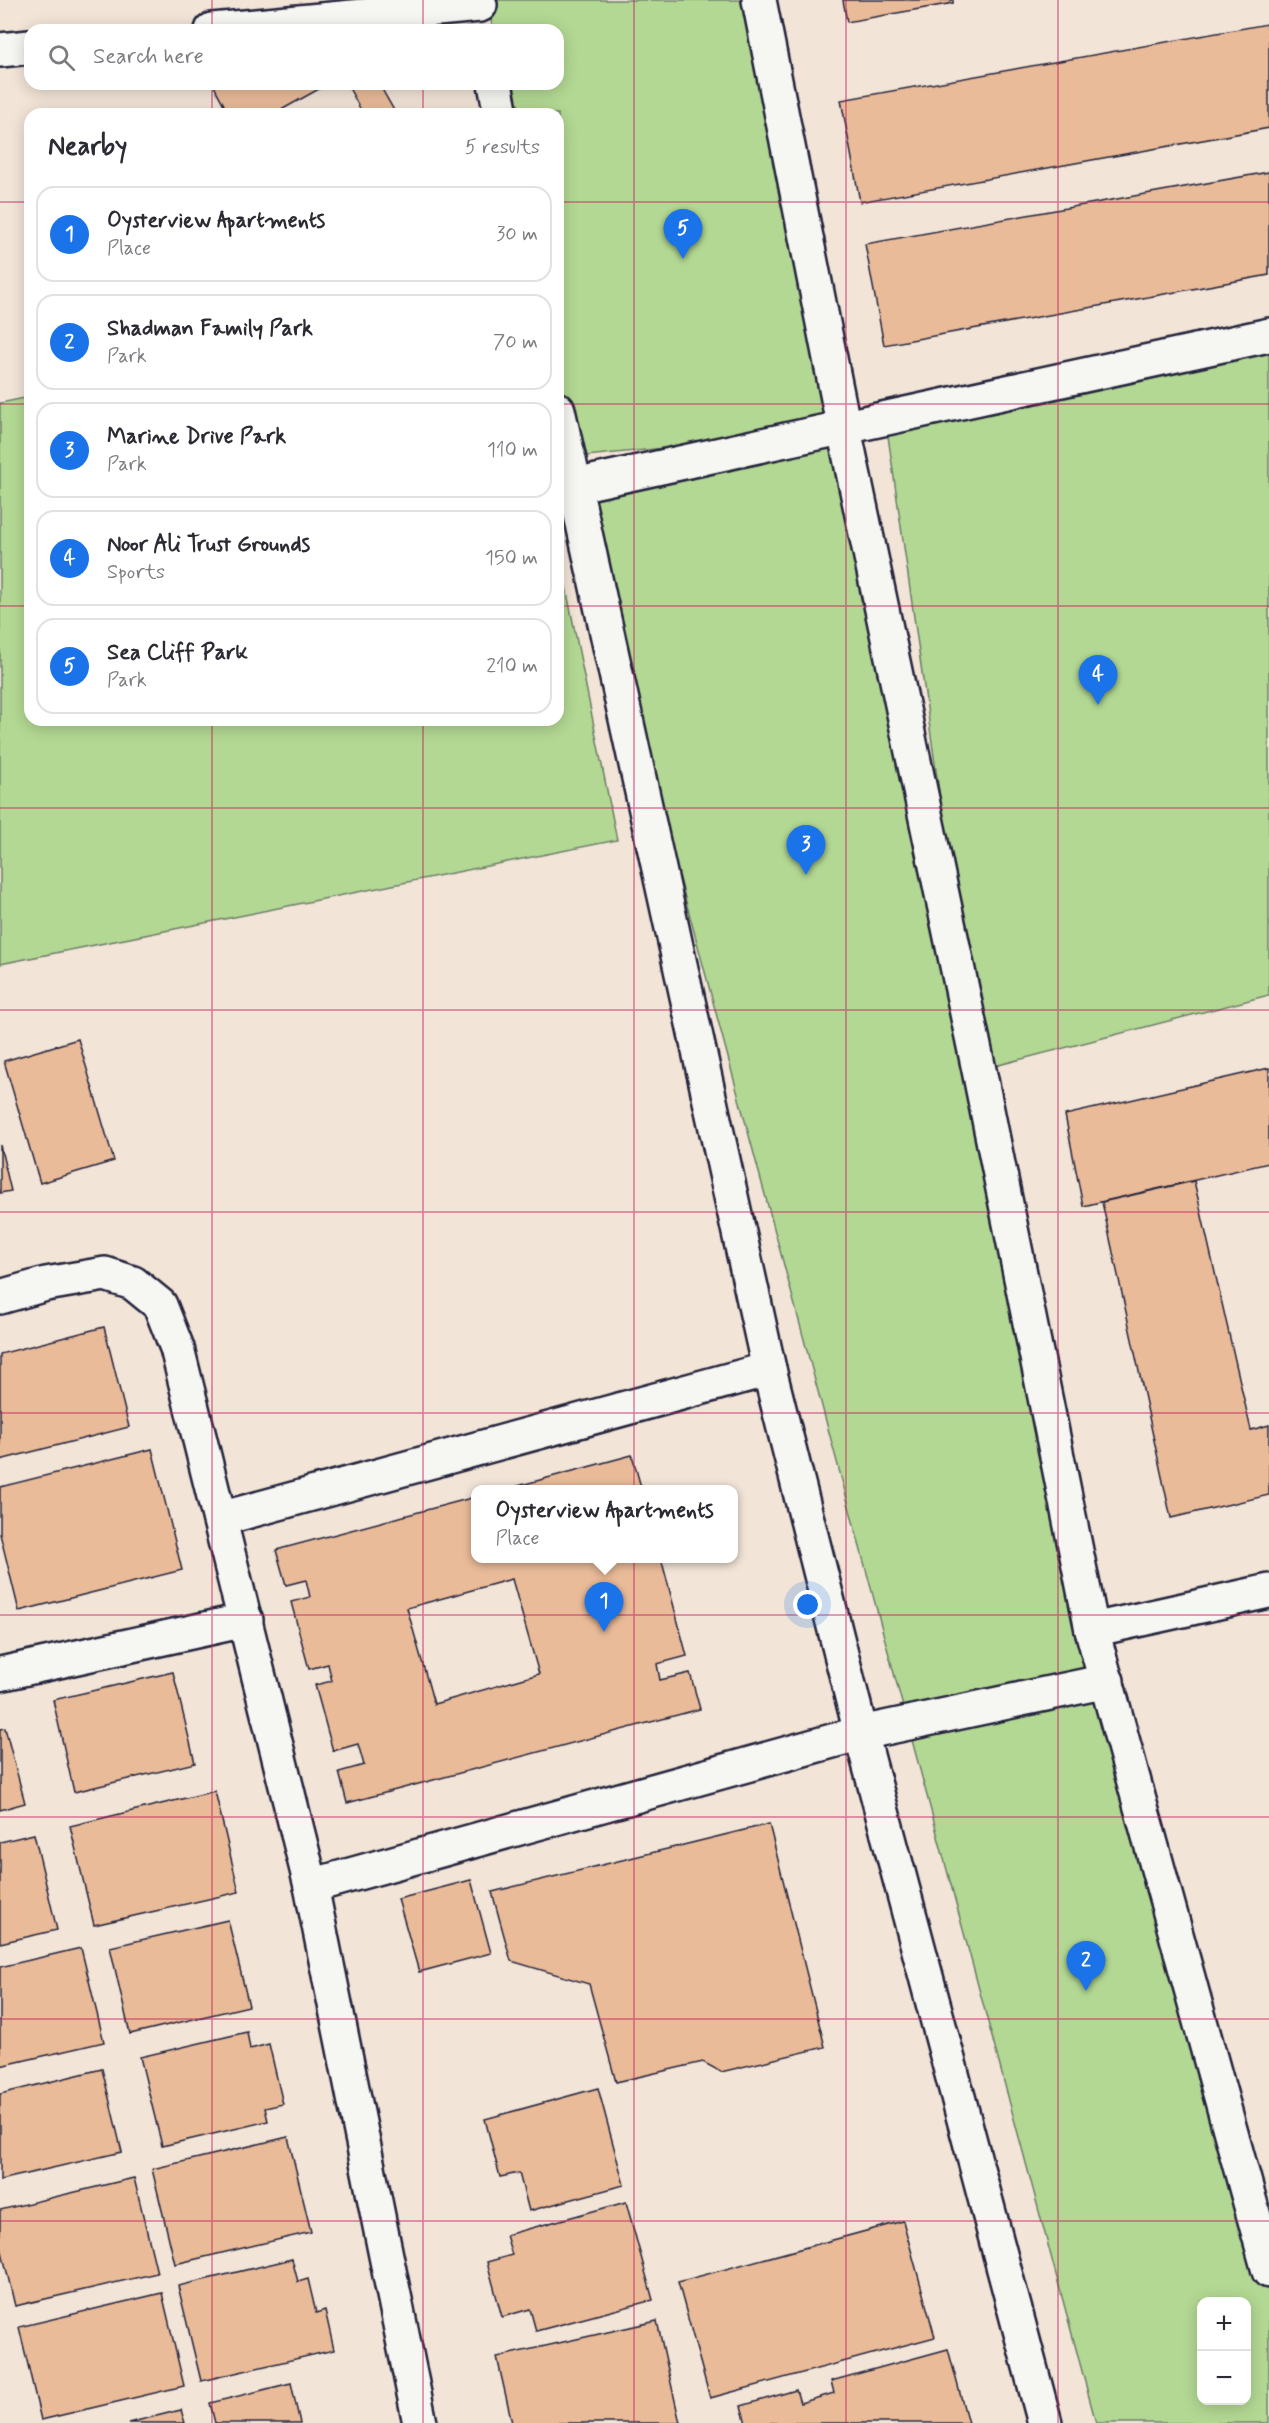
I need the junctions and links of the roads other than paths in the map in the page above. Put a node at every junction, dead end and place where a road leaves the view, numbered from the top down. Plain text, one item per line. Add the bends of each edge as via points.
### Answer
1 (759, 0) edge
2 (481, 12) edge
3 (302, 24) edge
4 (24, 48) edge
5 (0, 50) edge
6 (496, 90) edge
7 (500, 108) edge
8 (1269, 335) edge
9 (844, 429) junction
10 (564, 438) edge
11 (574, 486) junction
12 (0, 1297) edge
13 (769, 1369) junction
14 (220, 1519) junction
15 (1269, 1591) edge
16 (246, 1620) junction
17 (1092, 1630) junction
18 (0, 1674) edge
19 (1107, 1681) junction
20 (861, 1733) junction
21 (311, 1886) junction
22 (1269, 2271) edge
23 (420, 2423) edge
24 (1045, 2423) edge

1 - 9 street
2 - 3 street
4 - 5 street
6 - 7 street
8 - 9 street
9 - 11 street
9 - 17 street via 980,1070
10 - 11 street
11 - 13 street
12 - 14 street via 46,1284 105,1275 133,1283 159,1305 177,1348
13 - 14 street
13 - 20 street
14 - 16 street
15 - 17 street
16 - 18 street
16 - 21 street
17 - 19 street
19 - 20 street
19 - 22 street
20 - 21 street
20 - 24 street
21 - 23 street

